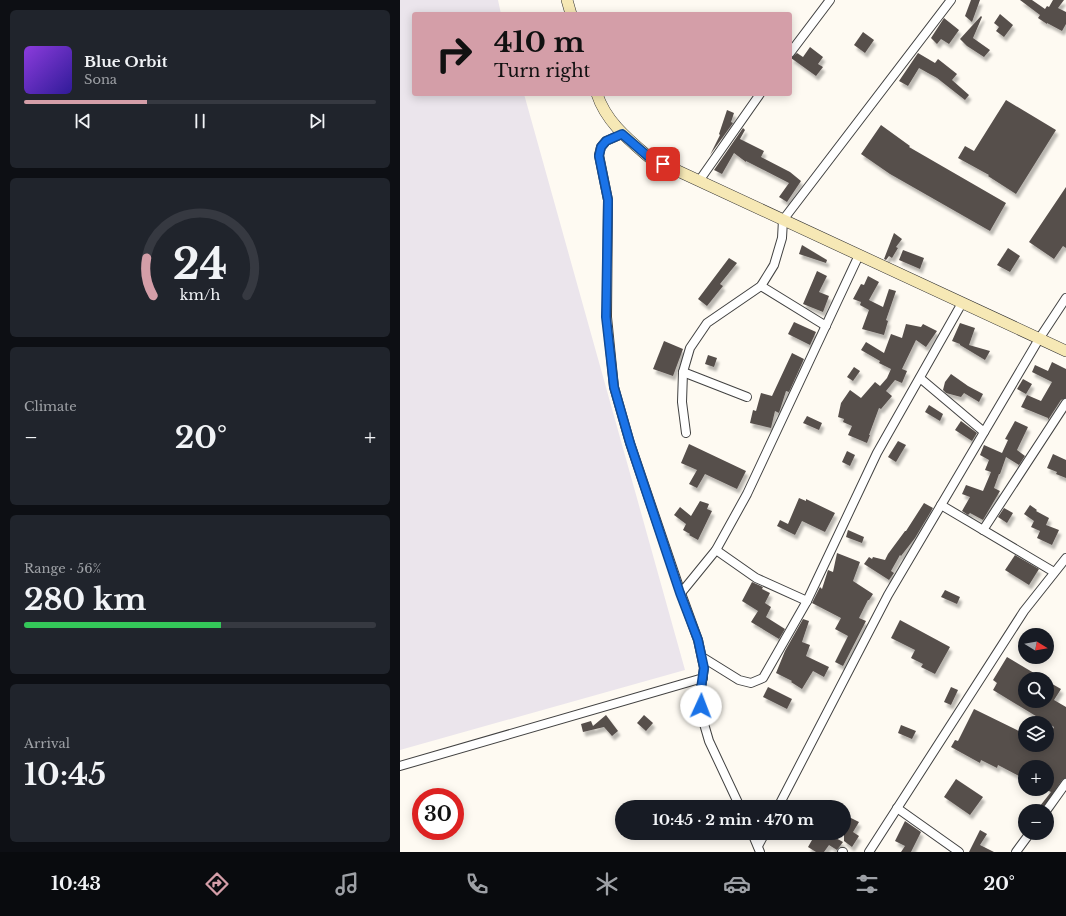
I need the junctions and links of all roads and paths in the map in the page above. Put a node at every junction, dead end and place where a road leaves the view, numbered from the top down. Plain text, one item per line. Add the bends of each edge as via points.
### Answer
1 (567, 0) edge
2 (830, 0) edge
3 (951, 0) edge
4 (570, 12) edge
5 (792, 50) edge
6 (598, 96) edge
7 (759, 96) edge
8 (622, 134) junction
9 (699, 181) junction
10 (782, 220) junction
11 (859, 255) junction
12 (761, 286) junction
13 (1066, 298) edge
14 (962, 303) junction
15 (826, 326) junction
16 (1039, 339) junction
17 (1066, 351) edge
18 (683, 372) junction
19 (920, 378) junction
20 (747, 397) dead end
21 (1066, 403) edge
22 (984, 432) junction
23 (686, 433) dead end
24 (941, 505) junction
25 (983, 530) junction
26 (716, 550) junction
27 (1066, 558) edge
28 (1054, 572) junction
29 (680, 593) junction
30 (807, 601) junction
31 (702, 657) junction
32 (703, 678) junction
33 (400, 766) edge
34 (1066, 783) edge
35 (737, 800) edge
36 (782, 800) edge
37 (1051, 804) edge
38 (897, 808) junction
39 (1025, 840) edge
40 (869, 852) edge
41 (959, 852) edge
42 (1016, 852) edge

1 - 4 street
2 - 5 street
3 - 10 street
6 - 8 street
7 - 9 street
8 - 9 street via 650,158
8 - 29 street via 606,141 599,156 608,200 606,317 614,387
9 - 10 street
10 - 11 street
10 - 12 street via 782,238 774,264
11 - 14 street
11 - 15 street
12 - 15 street
12 - 18 street via 707,324 690,348
13 - 16 street
14 - 16 street
14 - 19 street
15 - 26 street via 747,494
16 - 17 street
16 - 22 street
18 - 20 street
18 - 23 street via 682,402
19 - 22 street
19 - 30 street via 877,453
21 - 25 street
22 - 24 street
24 - 25 street
24 - 36 street via 888,594
25 - 28 street
26 - 29 street
26 - 30 street via 756,578
27 - 28 street
28 - 38 street via 1024,611
29 - 31 street
30 - 31 street via 763,678 751,683 739,680
31 - 32 street
32 - 33 street
32 - 35 street via 700,695 702,717 709,741
34 - 37 street
38 - 40 street
38 - 41 street
39 - 42 street

